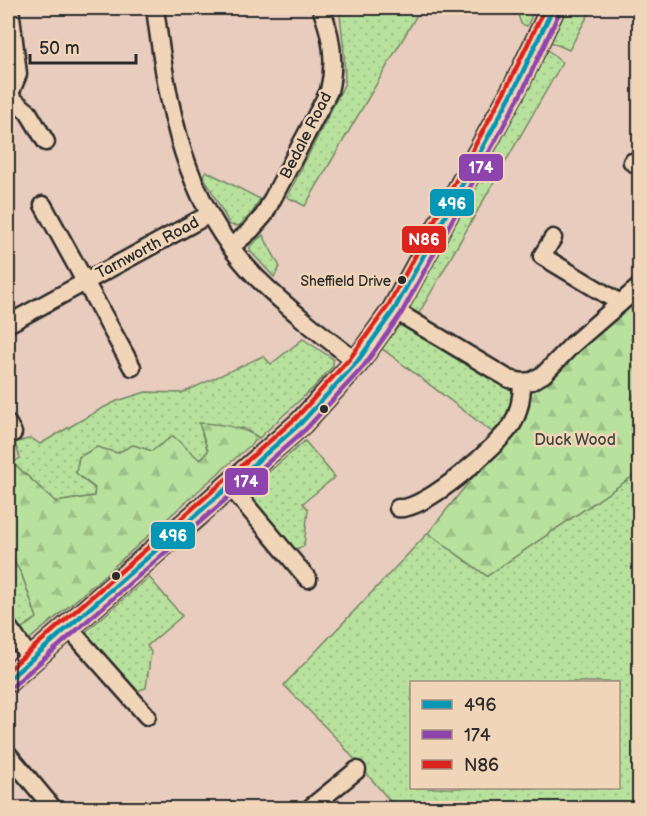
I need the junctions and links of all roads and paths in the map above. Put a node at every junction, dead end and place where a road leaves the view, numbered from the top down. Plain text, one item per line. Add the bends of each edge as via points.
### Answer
1 (155, 8) edge
2 (323, 8) edge
3 (553, 8) edge
4 (10, 16) edge
5 (9, 98) edge
6 (46, 142) dead end
7 (43, 205) dead end
8 (208, 214) junction
9 (553, 238) dead end
10 (231, 247) junction
11 (85, 280) junction
12 (639, 286) edge
13 (620, 303) junction
14 (394, 310) junction
15 (8, 324) edge
16 (357, 362) junction
17 (132, 367) dead end
18 (522, 382) junction
19 (229, 485) junction
20 (398, 508) dead end
21 (308, 579) dead end
22 (8, 627) edge
23 (68, 627) junction
24 (31, 659) junction
25 (8, 680) edge
26 (147, 716) dead end
27 (8, 754) edge
28 (357, 770) dead end
29 (52, 808) edge
30 (310, 808) edge

1 - 8 street via 177,137
2 - 10 street, Bedale Road via 334,59 329,91 264,215
3 - 14 street via 517,84
4 - 5 street via 18,74
5 - 6 street via 28,112
7 - 11 street, Tarnworth Road
8 - 10 street
8 - 11 street, Tarnworth Road
9 - 13 street via 542,256
10 - 16 street via 277,298
11 - 15 street, Tarnworth Road
11 - 17 street, Tarnworth Road
12 - 13 street
13 - 18 street via 544,374
14 - 16 street
14 - 18 street via 509,379
16 - 19 street via 301,423
18 - 20 street via 522,397 514,421 479,459 447,486 408,509
19 - 21 street
19 - 23 street
22 - 24 street
23 - 24 street
23 - 26 street
24 - 25 street
27 - 29 street
28 - 30 street

